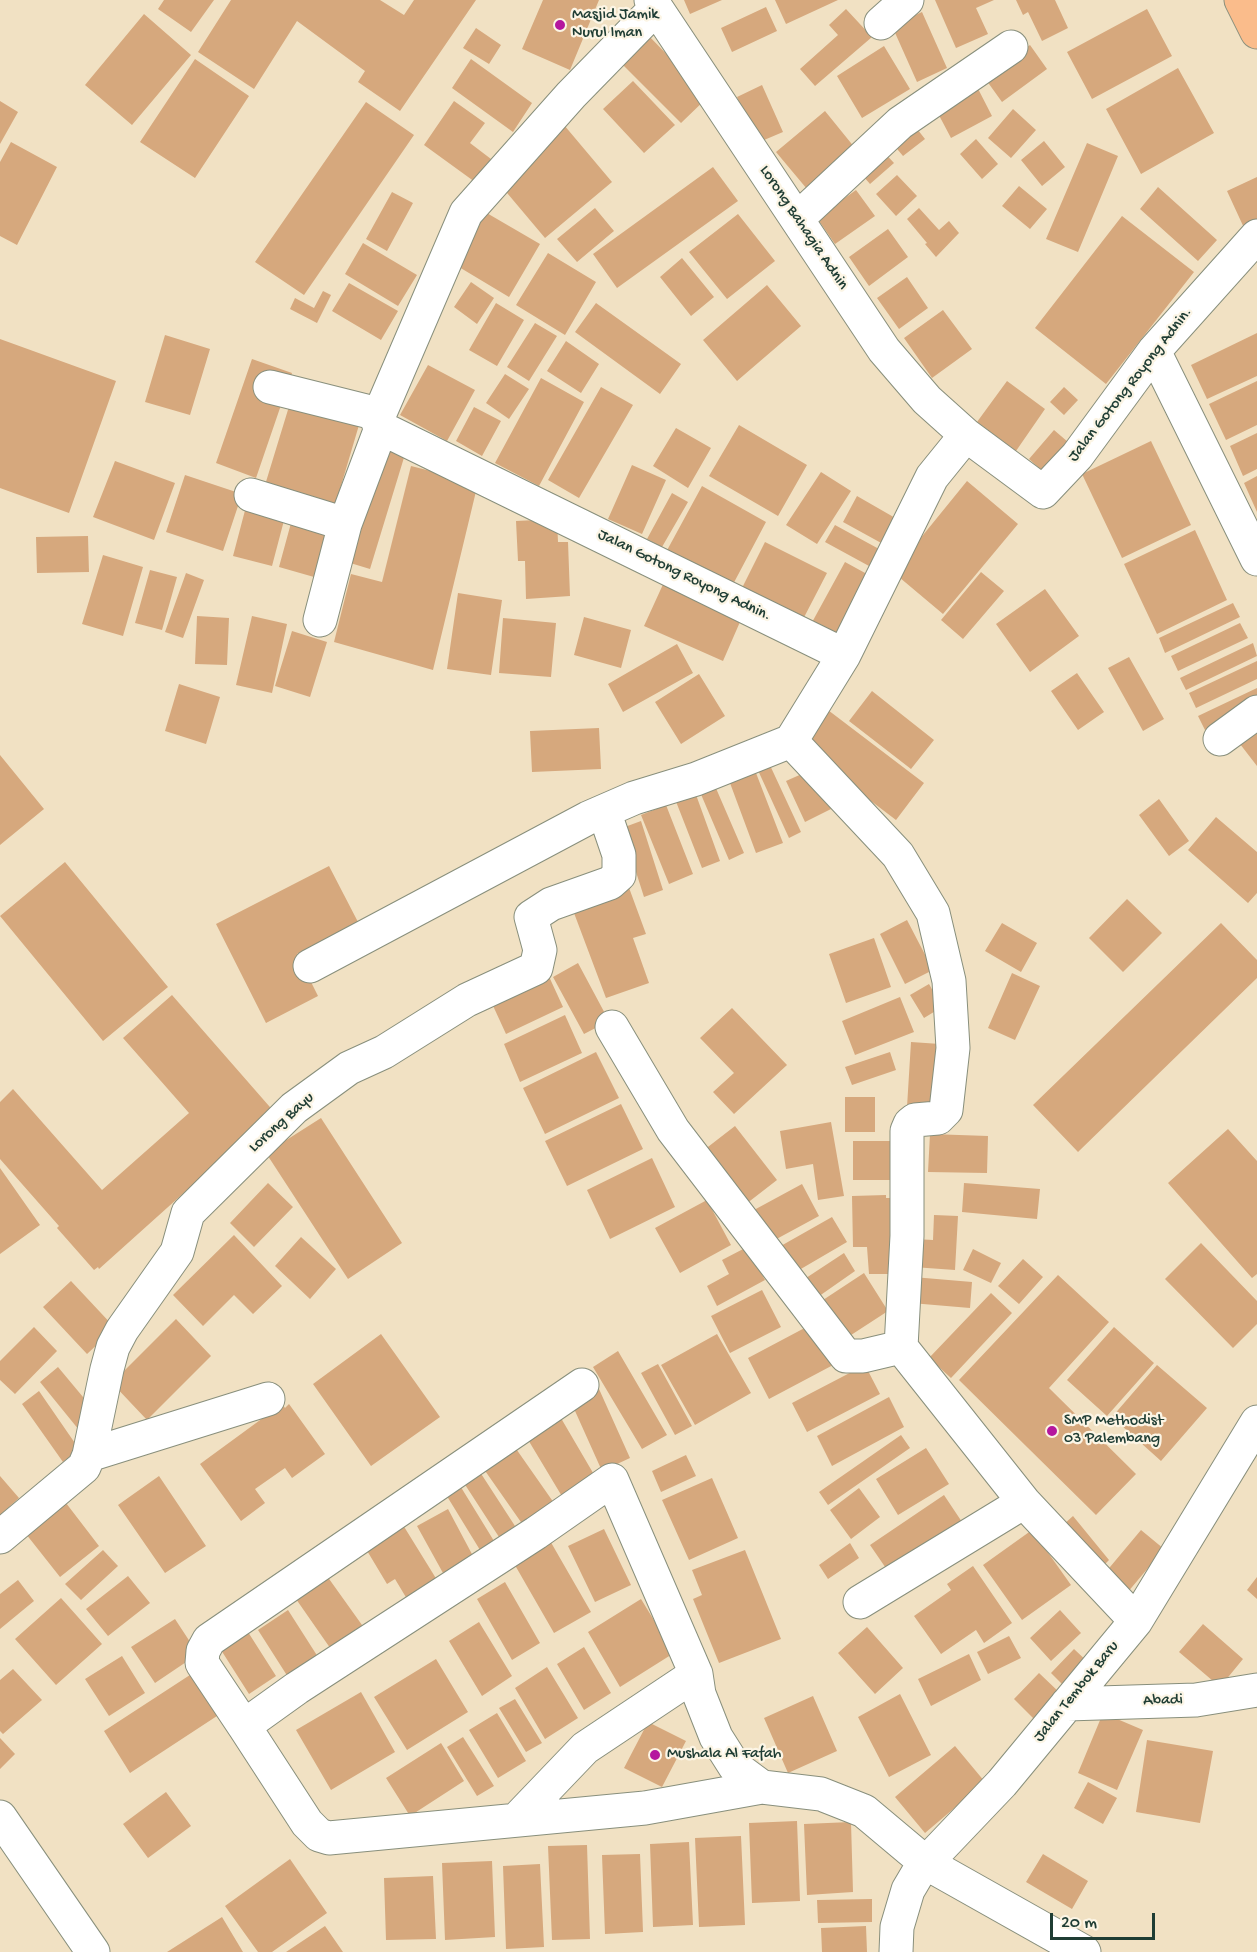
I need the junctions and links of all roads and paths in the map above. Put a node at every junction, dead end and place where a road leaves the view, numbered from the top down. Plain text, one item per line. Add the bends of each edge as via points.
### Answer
1 (907, 0) edge
2 (1241, 0) edge
3 (653, 4) edge
4 (882, 23) dead end
5 (1257, 32) edge
6 (1011, 47) dead end
7 (797, 219) junction
8 (1255, 244) edge
9 (1154, 351) junction
10 (270, 387) dead end
11 (373, 416) junction
12 (966, 435) junction
13 (251, 495) dead end
14 (340, 522) junction
15 (1257, 559) edge
16 (320, 620) dead end
17 (844, 655) junction
18 (1257, 712) edge
19 (1220, 740) dead end
20 (791, 741) junction
21 (604, 811) junction
22 (310, 966) dead end
23 (612, 1027) dead end
24 (901, 1347) junction
25 (582, 1385) dead end
26 (268, 1399) dead end
27 (1257, 1422) edge
28 (89, 1455) junction
29 (1024, 1502) junction
30 (0, 1537) edge
31 (860, 1602) dead end
32 (1136, 1621) junction
33 (696, 1674) junction
34 (1257, 1690) edge
35 (1067, 1704) junction
36 (244, 1726) junction
37 (762, 1787) junction
38 (0, 1817) edge
39 (517, 1819) junction
40 (926, 1863) junction
41 (93, 1952) edge
42 (896, 1952) edge
43 (1084, 1952) edge

1 - 4 street
2 - 5 highway
3 - 7 street, Lorong Bahagia Adnin
3 - 11 street via 466,213
6 - 7 street via 900,123
7 - 12 street, Lorong Bahagia Adnin via 884,350 927,400
8 - 9 street, Jalan Gotong Royong Adnin.
9 - 12 street, Jalan Gotong Royong Adnin. via 1077,456 1043,492
9 - 15 street
10 - 11 street, Jalan Gotong Royong Adnin.
11 - 14 street
11 - 17 street, Jalan Gotong Royong Adnin.
12 - 17 street via 932,477
13 - 14 street
14 - 16 street
17 - 20 street
18 - 19 street
20 - 21 street
20 - 24 street via 898,855 933,913 949,981 953,1048 946,1110 938,1118 915,1120 907,1131
21 - 22 street
21 - 28 street, Lorong Bayu via 619,855 619,874 610,883 551,904 531,917 540,950 536,969 467,1000 384,1052 349,1068 294,1108 188,1213 177,1252 113,1347
23 - 24 street via 673,1130 846,1356
24 - 29 street
25 - 36 street via 208,1640 202,1663
26 - 28 street
27 - 32 street, Jalan Tembok Baru
28 - 30 street, Lorong Bayu via 84,1467
29 - 31 street
29 - 32 street
32 - 35 street, Jalan Tembok Baru
33 - 36 street via 612,1480
33 - 37 street via 699,1694 716,1737 735,1767
33 - 39 street via 585,1748
34 - 35 street, Abadi via 1196,1700
35 - 40 street, Jalan Tembok Baru via 1002,1783
36 - 39 street via 307,1823 319,1835 330,1838
37 - 39 street via 645,1808
37 - 40 street via 821,1794 864,1811
38 - 41 street
40 - 42 street, Jalan Tembok Baru via 908,1890 897,1927
40 - 43 street

